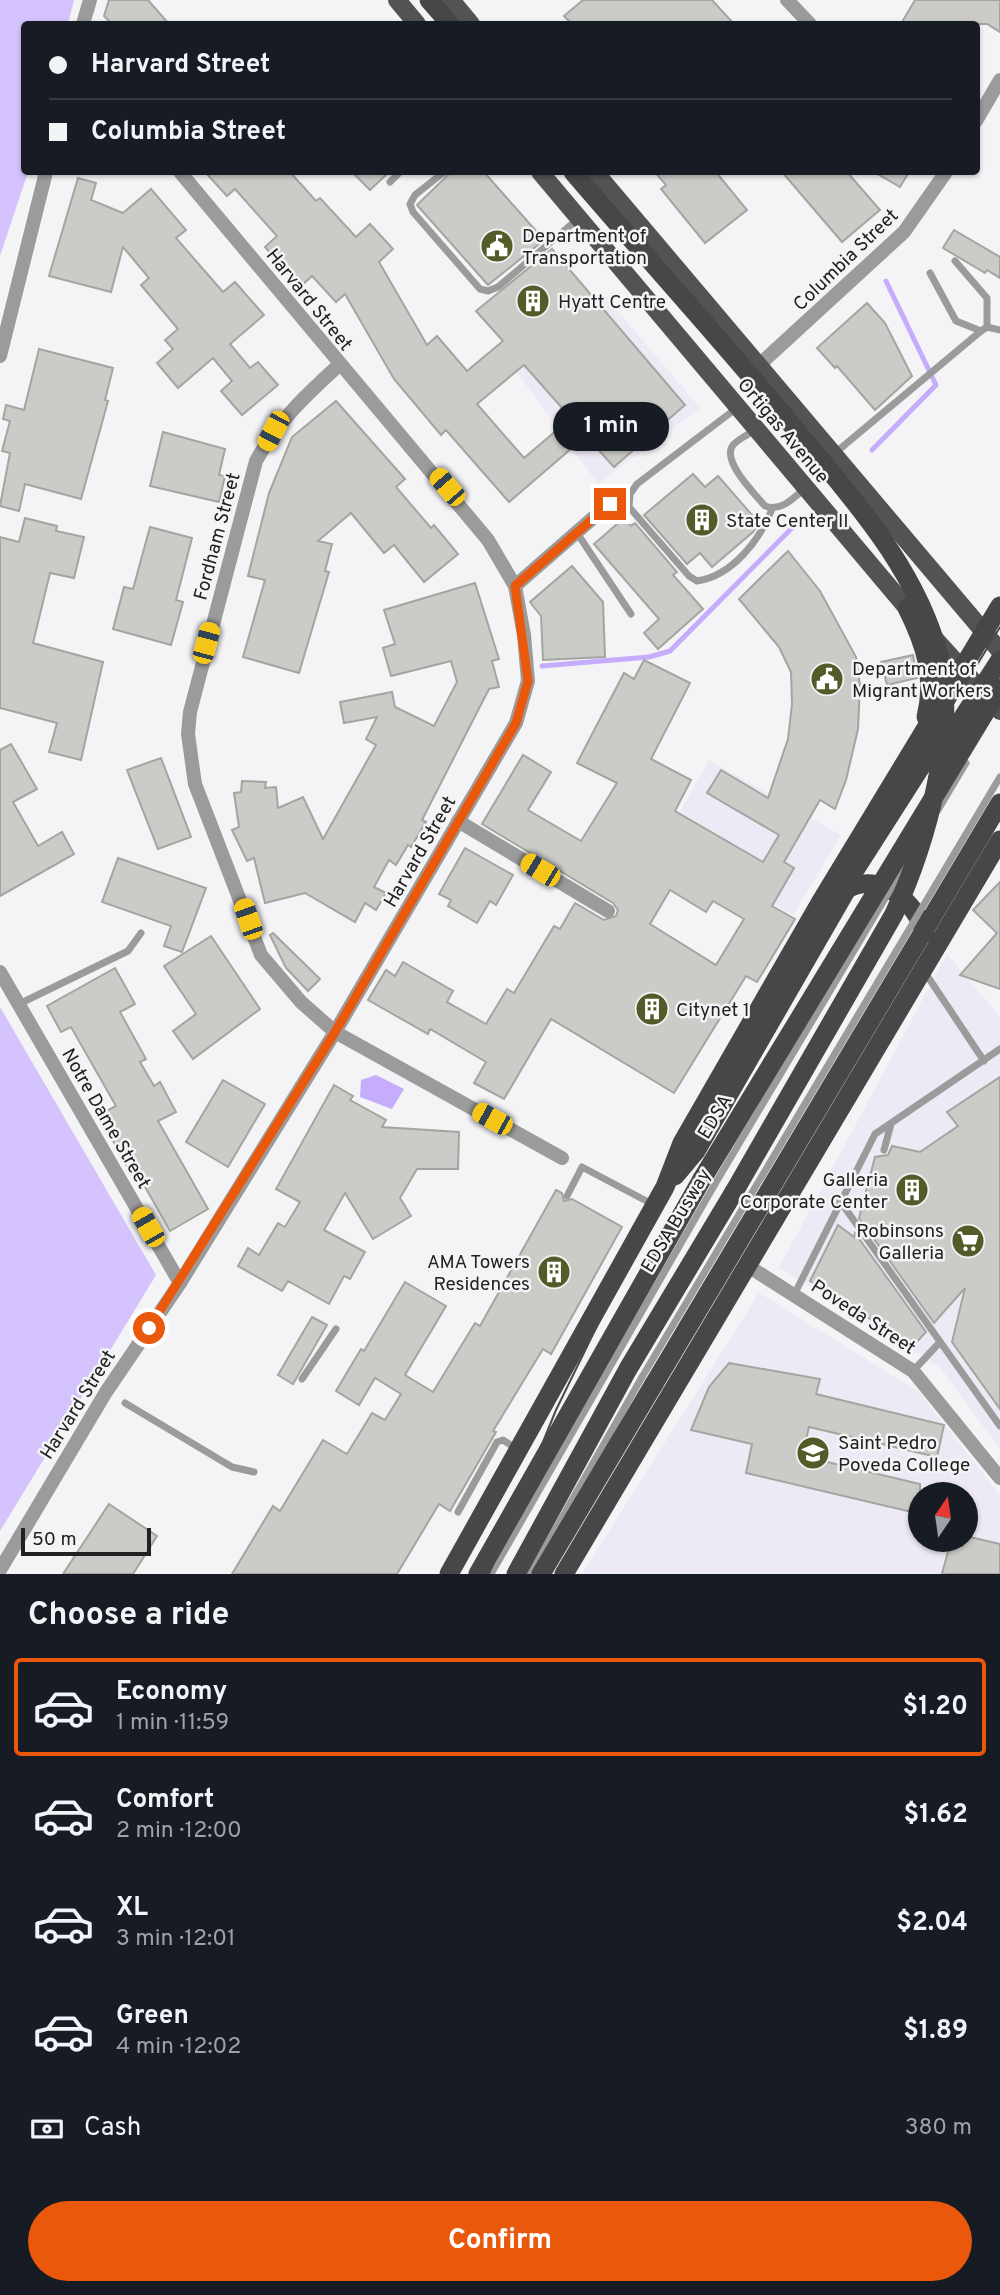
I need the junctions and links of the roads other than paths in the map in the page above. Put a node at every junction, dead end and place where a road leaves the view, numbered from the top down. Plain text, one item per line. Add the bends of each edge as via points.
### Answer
1 (90, 0) edge
2 (397, 0) edge
3 (429, 0) edge
4 (451, 0) edge
5 (787, 0) edge
6 (84, 21) edge
7 (414, 21) edge
8 (447, 21) edge
9 (468, 21) edge
10 (807, 21) edge
11 (1000, 79) edge
12 (980, 114) edge
13 (45, 175) edge
14 (182, 175) edge
15 (397, 175) edge
16 (440, 175) edge
17 (543, 175) edge
18 (576, 175) edge
19 (598, 175) edge
20 (944, 175) edge
21 (390, 181) dead end
22 (619, 199) junction
23 (638, 220) junction
24 (583, 222) junction
25 (603, 246) junction
26 (666, 252) junction
27 (955, 261) dead end
28 (930, 273) dead end
29 (632, 281) junction
30 (984, 329) junction
31 (1000, 330) edge
32 (0, 356) edge
33 (340, 365) junction
34 (759, 365) junction
35 (738, 407) junction
36 (757, 429) junction
37 (835, 453) junction
38 (806, 488) junction
39 (610, 504) dead end
40 (772, 509) junction
41 (577, 533) junction
42 (515, 586) junction
43 (1000, 606) edge
44 (907, 608) junction
45 (631, 614) dead end
46 (983, 632) junction
47 (1000, 652) edge
48 (961, 667) junction
49 (985, 687) edge
50 (1000, 705) edge
51 (1000, 711) edge
52 (950, 722) joint
53 (922, 732) junction
54 (1000, 777) edge
55 (1000, 803) edge
56 (458, 821) junction
57 (1000, 839) edge
58 (992, 861) edge
59 (851, 886) junction
60 (608, 911) dead end
61 (141, 933) dead end
62 (925, 965) junction
63 (0, 972) edge
64 (19, 1004) junction
65 (335, 1032) junction
66 (1000, 1049) edge
67 (984, 1061) junction
68 (891, 1123) junction
69 (884, 1150) dead end
70 (562, 1158) dead end
71 (709, 1181) junction
72 (665, 1187) junction
73 (567, 1196) dead end
74 (840, 1201) junction
75 (655, 1206) junction
76 (748, 1266) junction
77 (180, 1283) junction
78 (794, 1295) junction
79 (336, 1329) dead end
80 (940, 1342) junction
81 (913, 1371) junction
82 (302, 1379) dead end
83 (648, 1381) junction
84 (125, 1403) dead end
85 (1000, 1426) edge
86 (622, 1458) junction
87 (494, 1469) junction
88 (254, 1472) dead end
89 (1000, 1478) edge
90 (458, 1512) dead end
91 (0, 1570) edge
92 (449, 1574) edge
93 (478, 1574) edge
94 (491, 1574) edge
95 (516, 1574) edge
96 (530, 1574) edge
97 (541, 1574) edge
98 (564, 1574) edge

1 - 6 street
2 - 7 main road
3 - 8 highway
4 - 9 main road
5 - 10 street
11 - 12 street
13 - 32 street
14 - 33 street, Harvard Street
15 - 21 lane
16 - 24 lane via 415,195 412,212 480,289 498,287
17 - 24 main road, Ortigas Avenue
18 - 95 highway, bridge via 746,369 900,565 939,656 943,716 926,832 912,875 887,926 628,1369
19 - 22 main road, Ortigas Avenue
20 - 34 street, Columbia Street via 904,232
22 - 23 main road, Ortigas Avenue
22 - 24 main road via 597,205
23 - 25 main road via 635,234 625,244
23 - 26 main road, Ortigas Avenue
24 - 25 main road, Ortigas Avenue
25 - 29 main road, Ortigas Avenue
26 - 29 main road via 640,261
26 - 34 main road, Ortigas Avenue
27 - 30 lane via 987,298
28 - 30 lane via 956,321
29 - 35 main road, Ortigas Avenue
30 - 31 lane
30 - 37 lane
33 - 42 street, Harvard Street via 447,487 488,540
33 - 65 street, Fordham Street via 291,409 257,461 199,669 188,734 195,784 261,955 301,1002
34 - 37 main road, Ortigas Avenue
35 - 36 main road, Ortigas Avenue
35 - 40 lane via 638,484 630,494 629,508 698,581 721,575 735,562 760,533
36 - 38 main road, Ortigas Avenue
36 - 40 lane via 734,444 731,463
37 - 46 main road, Ortigas Avenue
38 - 40 lane
38 - 44 main road, Ortigas Avenue
39 - 41 street
41 - 42 street
41 - 45 lane
42 - 56 street, Harvard Street via 528,681 516,723
43 - 46 highway
44 - 48 main road, Ortigas Avenue
44 - 53 highway via 922,637 930,668 930,700
46 - 47 main road, Ortigas Avenue
46 - 48 highway
47 - 49 highway
48 - 49 main road, Ortigas Avenue
48 - 53 highway
49 - 51 main road, Ortigas Avenue
49 - 52 main road
49 - 59 highway
49 - 71 highway, EDSA, bridge
50 - 71 lane, EDSA Busway, bridge
52 - 59 highway via 848,881
53 - 72 highway via 682,1143
54 - 83 lane, bridge
55 - 83 highway, bridge
56 - 60 street
56 - 65 street, Harvard Street
57 - 58 highway
58 - 62 highway
59 - 62 highway via 883,887 907,901 923,924
59 - 72 highway via 696,1151
61 - 64 lane via 128,951
62 - 67 lane
62 - 76 highway
63 - 64 street, Notre Dame Street
64 - 77 street, Notre Dame Street
65 - 70 street, Fordham Street
65 - 77 street, Harvard Street
66 - 67 lane
67 - 68 lane
68 - 69 lane
68 - 74 lane via 875,1134
71 - 93 highway, EDSA
71 - 94 lane, EDSA Busway
72 - 75 highway
73 - 75 lane via 582,1167
74 - 78 lane
74 - 80 lane
75 - 87 highway via 517,1449
76 - 78 street, Poveda Street
76 - 86 highway
77 - 91 street, Harvard Street via 106,1392
78 - 81 street, Poveda Street
79 - 82 lane
80 - 81 lane
80 - 85 lane
81 - 89 street, Poveda Street
83 - 86 highway
83 - 96 lane
84 - 88 lane via 232,1467
86 - 97 highway
86 - 98 highway
87 - 90 lane
87 - 92 highway

